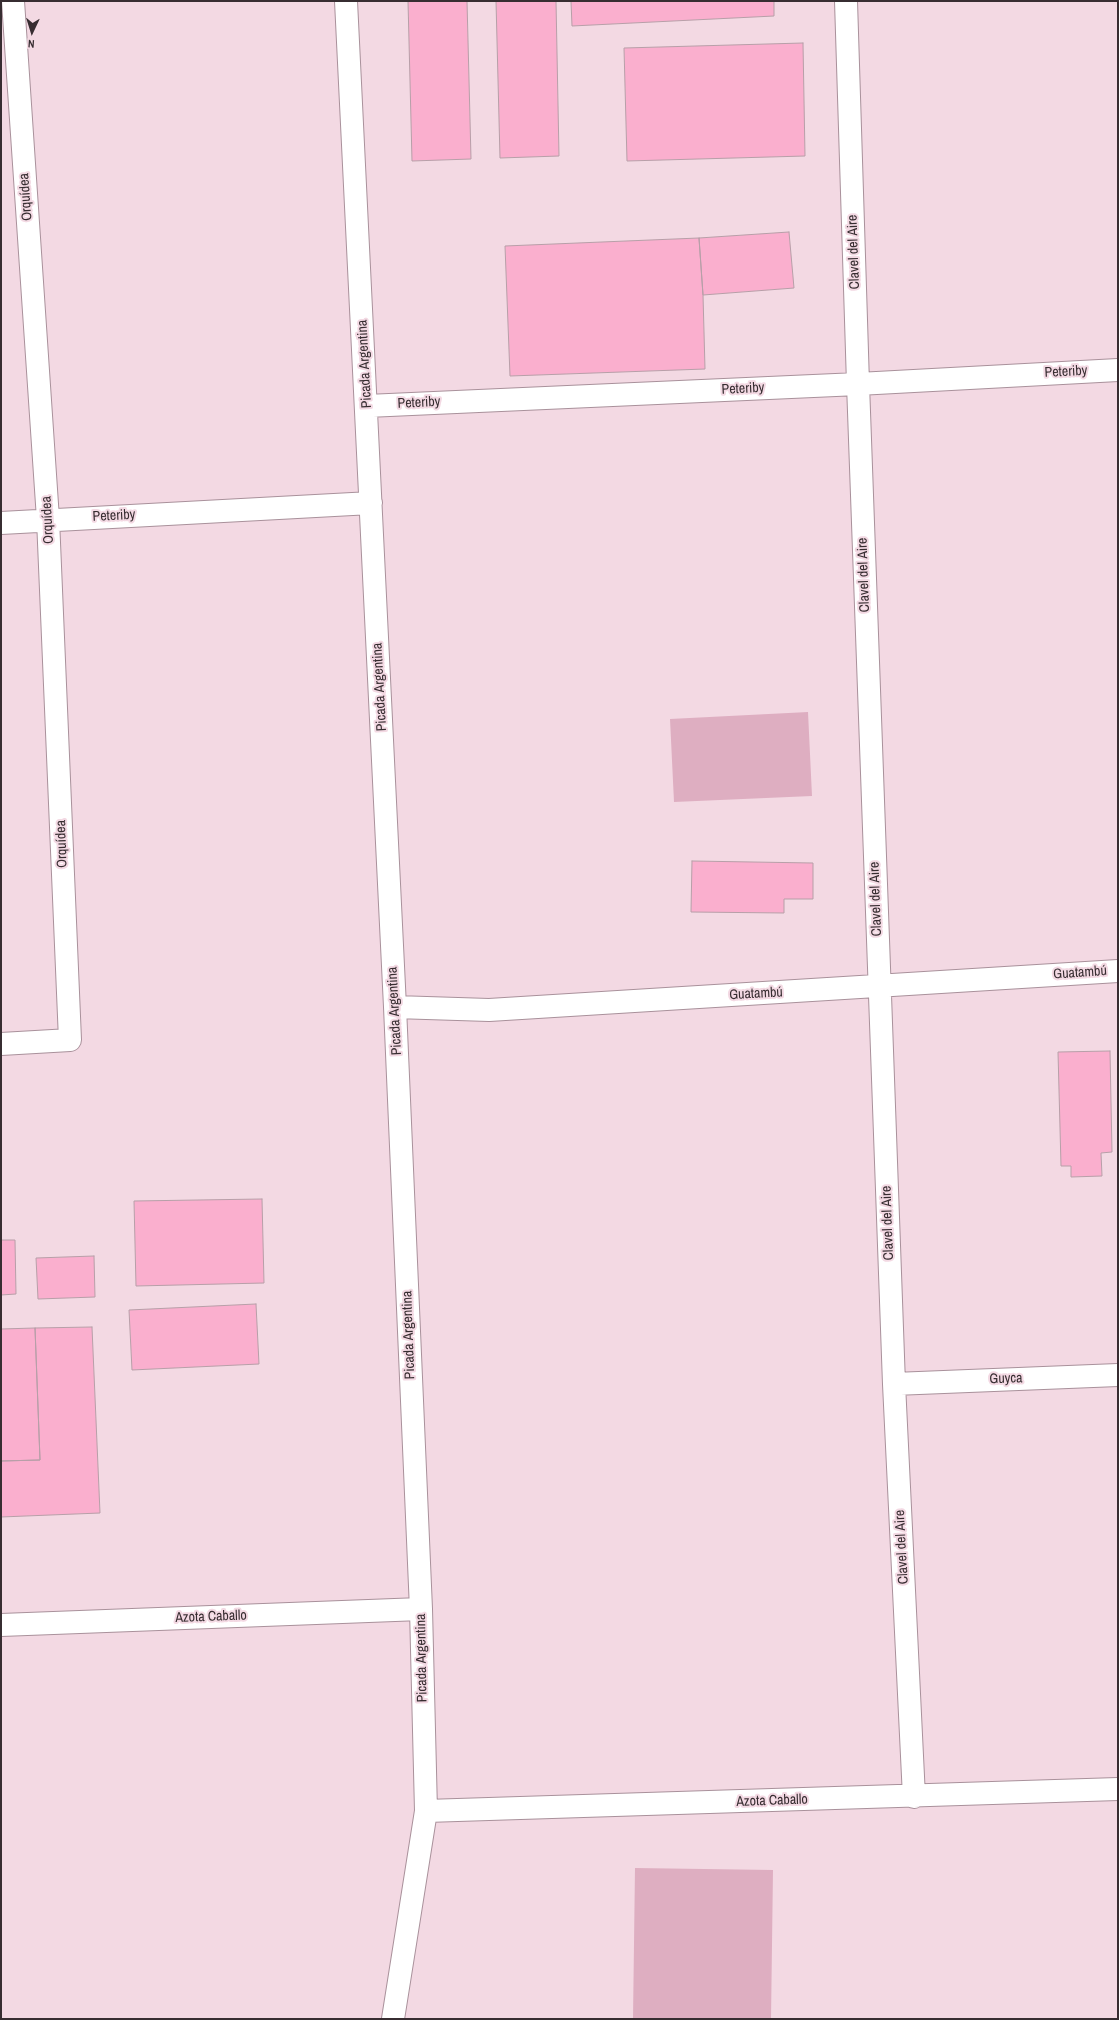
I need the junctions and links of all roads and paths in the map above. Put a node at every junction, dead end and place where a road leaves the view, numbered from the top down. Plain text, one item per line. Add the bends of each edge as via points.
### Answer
1 (13, 1) edge
2 (346, 1) edge
3 (846, 1) edge
4 (1118, 370) edge
5 (858, 384) junction
6 (367, 406) junction
7 (371, 503) junction
8 (48, 519) junction
9 (1, 523) edge
10 (1118, 970) edge
11 (879, 986) junction
12 (395, 1007) junction
13 (1, 1044) edge
14 (1118, 1375) edge
15 (894, 1384) junction
16 (421, 1609) junction
17 (1, 1626) edge
18 (1118, 1790) edge
19 (914, 1797) junction
20 (426, 1811) junction
21 (393, 2019) edge

1 - 8 street, Orquídea
2 - 6 street, Picada Argentina
3 - 5 street, Clavel del Aire
4 - 5 street, Peteriby
5 - 6 street, Peteriby
5 - 11 street, Clavel del Aire
6 - 7 street, Picada Argentina
7 - 8 street, Peteriby
7 - 12 street, Picada Argentina
8 - 9 street, Peteriby
8 - 13 street, Orquídea via 70,1040
10 - 11 street, Guatambú
11 - 12 street, Guatambú via 489,1010
11 - 15 street, Clavel del Aire
12 - 16 street, Picada Argentina
14 - 15 street, Guyca
15 - 19 street, Clavel del Aire
16 - 17 street, Azota Caballo
16 - 20 street, Picada Argentina
18 - 19 street, Azota Caballo
19 - 20 street, Azota Caballo
20 - 21 street, Picada Argentina

